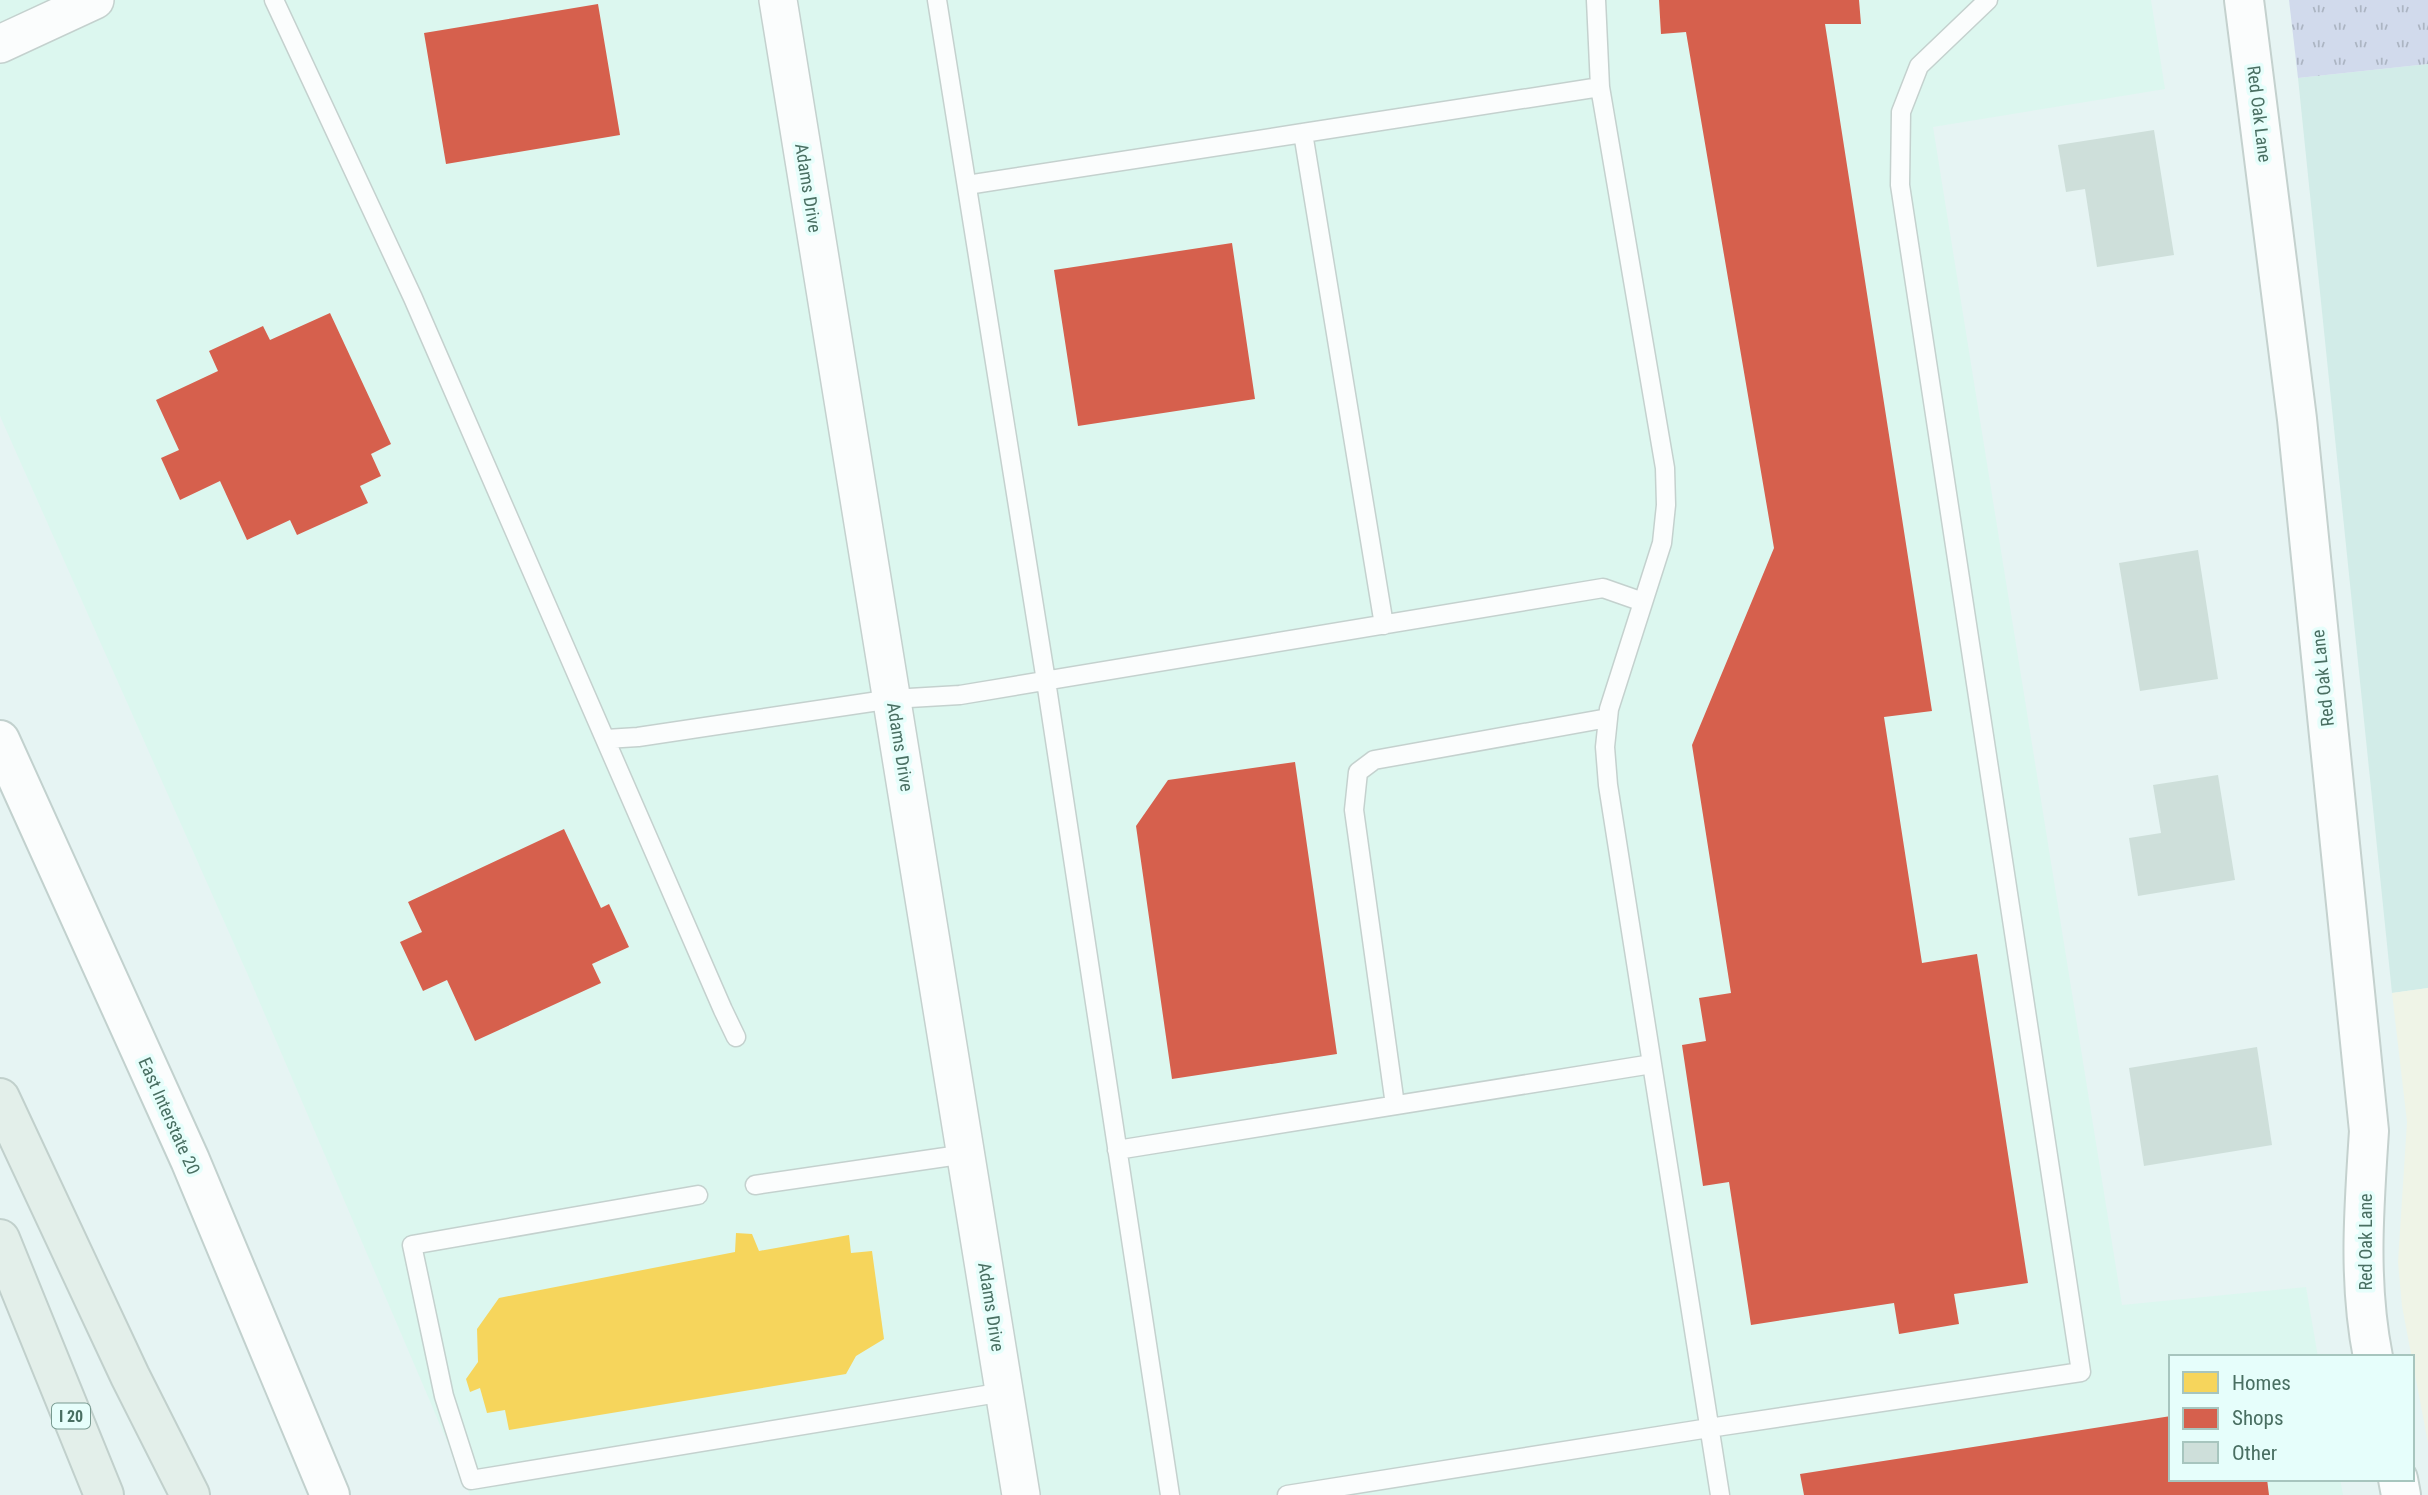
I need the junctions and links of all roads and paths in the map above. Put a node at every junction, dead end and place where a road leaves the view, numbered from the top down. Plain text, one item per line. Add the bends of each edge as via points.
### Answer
1 (95, 0) edge
2 (274, 0) edge
3 (778, 0) edge
4 (937, 0) edge
5 (1596, 0) edge
6 (1988, 0) edge
7 (2244, 0) edge
8 (0, 44) edge
9 (1600, 87) junction
10 (1303, 133) junction
11 (967, 185) junction
12 (1643, 602) junction
13 (1384, 625) junction
14 (1046, 681) junction
15 (892, 699) junction
16 (1608, 718) junction
17 (607, 739) junction
18 (0, 740) edge
19 (736, 1037) dead end
20 (1652, 1064) junction
21 (0, 1098) edge
22 (1395, 1105) junction
23 (1118, 1150) junction
24 (966, 1154) junction
25 (755, 1185) dead end
26 (698, 1195) dead end
27 (0, 1238) edge
28 (2373, 1355) edge
29 (1004, 1392) junction
30 (1709, 1428) junction
31 (104, 1495) edge
32 (190, 1495) edge
33 (330, 1495) edge
34 (1021, 1495) edge
35 (1170, 1495) edge
36 (1287, 1495) edge
37 (1720, 1495) edge

1 - 8 street
2 - 17 lane via 413,298
3 - 15 street, Adams Drive
4 - 11 lane
5 - 9 lane
6 - 30 lane via 1919,66 1902,112 1900,185 2081,1372
7 - 28 street, Red Oak Lane via 2297,419 2369,1131 2363,1270
9 - 10 lane
9 - 12 lane via 1665,468 1662,543
10 - 11 lane
10 - 13 lane
11 - 14 lane
12 - 13 lane via 1603,588
12 - 16 lane
13 - 14 lane
14 - 15 lane via 960,695
14 - 23 lane
15 - 17 lane
15 - 24 street, Adams Drive
16 - 20 lane via 1608,785
16 - 22 lane via 1374,760 1358,772 1354,810
17 - 19 lane
18 - 33 street, East Interstate 20 via 190,1160
20 - 22 lane
20 - 30 lane
21 - 32 highway
22 - 23 lane
23 - 35 lane
24 - 25 lane
24 - 29 street, Adams Drive
26 - 29 lane via 412,1245 444,1396 471,1480
27 - 31 highway, I 20
29 - 34 street, Adams Drive
30 - 36 lane
30 - 37 lane

